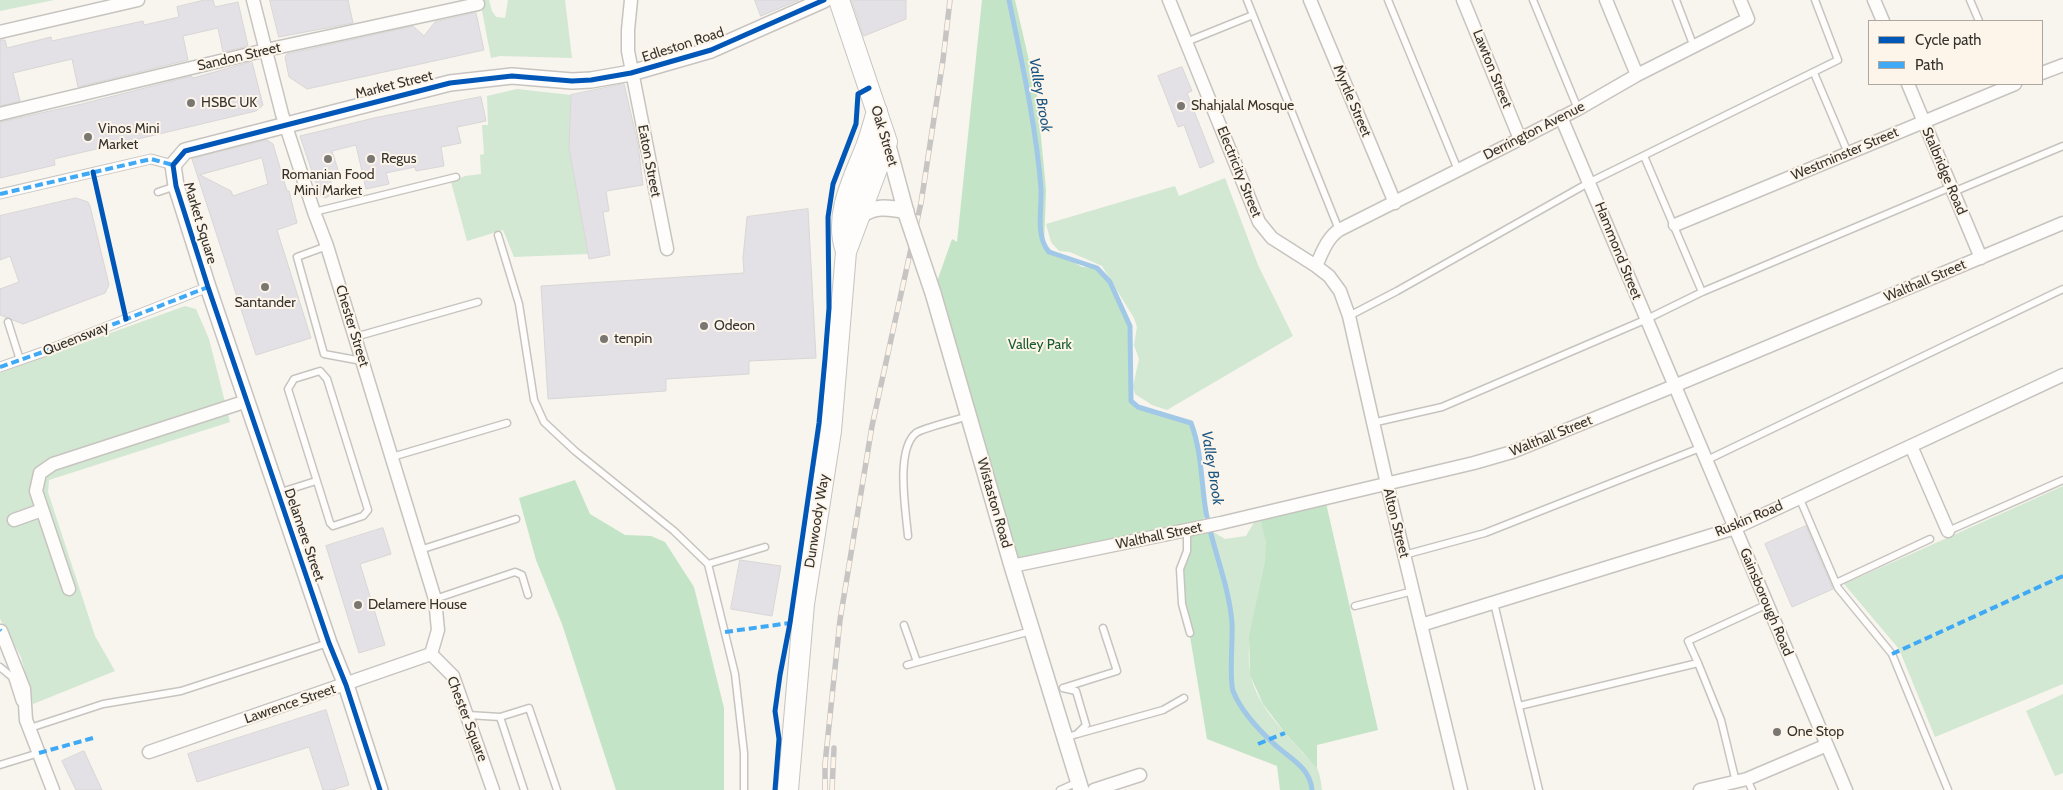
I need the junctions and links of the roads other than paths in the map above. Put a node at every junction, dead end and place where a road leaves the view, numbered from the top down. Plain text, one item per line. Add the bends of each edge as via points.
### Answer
1 (138, 0) edge
2 (253, 0) edge
3 (631, 0) edge
4 (824, 0) edge
5 (839, 0) edge
6 (1169, 0) edge
7 (1247, 0) edge
8 (1310, 0) edge
9 (1388, 0) edge
10 (1463, 0) edge
11 (1533, 0) edge
12 (1606, 0) edge
13 (1676, 0) edge
14 (1740, 0) edge
15 (1815, 0) edge
16 (1874, 0) edge
17 (1972, 0) edge
18 (478, 4) dead end
19 (1254, 15) junction
20 (1883, 20) edge
21 (1979, 20) edge
22 (0, 32) edge
23 (1186, 42) junction
24 (1694, 47) junction
25 (266, 50) junction
26 (2063, 65) edge
27 (1814, 72) junction
28 (631, 73) junction
29 (2043, 73) edge
30 (1637, 75) junction
31 (1908, 85) edge
32 (2010, 85) edge
33 (1578, 109) junction
34 (877, 111) junction
35 (0, 114) edge
36 (1561, 117) junction
37 (1923, 121) junction
38 (286, 125) junction
39 (1520, 139) junction
40 (887, 142) junction
41 (2063, 146) edge
42 (1848, 153) junction
43 (1644, 156) junction
44 (173, 165) junction
45 (1458, 170) junction
46 (456, 177) dead end
47 (1590, 182) junction
48 (176, 186) junction
49 (1952, 189) junction
50 (158, 192) dead end
51 (0, 194) edge
52 (1394, 203) junction
53 (314, 212) junction
54 (907, 213) junction
55 (858, 218) junction
56 (2063, 223) edge
57 (1675, 225) junction
58 (1339, 230) junction
59 (498, 235) dead end
60 (327, 246) junction
61 (667, 249) dead end
62 (846, 252) junction
63 (1981, 258) junction
64 (1316, 266) junction
65 (208, 287) junction
66 (2063, 289) edge
67 (1702, 292) junction
68 (478, 302) dead end
69 (1348, 316) junction
70 (1646, 319) junction
71 (8, 322) dead end
72 (355, 337) junction
73 (20, 360) junction
74 (362, 361) junction
75 (0, 367) edge
76 (2063, 375) edge
77 (1674, 386) junction
78 (247, 401) junction
79 (969, 416) junction
80 (507, 423) dead end
81 (1372, 424) junction
82 (1911, 446) junction
83 (1700, 448) junction
84 (392, 457) junction
85 (1705, 460) junction
86 (2063, 480) edge
87 (316, 481) junction
88 (1386, 484) junction
89 (278, 493) junction
90 (1799, 497) junction
91 (42, 510) junction
92 (516, 519) dead end
93 (14, 520) dead end
94 (1735, 528) junction
95 (1187, 529) junction
96 (1948, 531) joint
97 (908, 536) dead end
98 (1930, 539) dead end
99 (765, 547) dead end
100 (420, 550) junction
101 (1404, 555) junction
102 (708, 564) junction
103 (1012, 566) junction
104 (1836, 583) junction
105 (69, 589) dead end
106 (1413, 591) junction
107 (528, 595) dead end
108 (435, 599) junction
109 (1494, 602) junction
110 (1768, 604) junction
111 (1355, 606) dead end
112 (904, 625) dead end
113 (1421, 625) junction
114 (1103, 628) dead end
115 (0, 630) edge
116 (1032, 631) junction
117 (1190, 633) dead end
118 (329, 643) junction
119 (431, 654) junction
120 (917, 662) junction
121 (1698, 663) junction
122 (907, 665) dead end
123 (0, 667) edge
124 (346, 685) junction
125 (1057, 690) junction
126 (1184, 698) dead end
127 (1519, 706) junction
128 (468, 715) junction
129 (500, 717) junction
130 (28, 724) junction
131 (1071, 736) junction
132 (1827, 745) junction
133 (150, 752) dead end
134 (39, 753) junction
135 (0, 765) edge
136 (1140, 775) dead end
137 (1745, 783) edge
138 (1080, 786) edge
139 (53, 790) edge
140 (380, 790) edge
141 (493, 790) edge
142 (524, 790) edge
143 (557, 790) edge
144 (744, 790) edge
145 (788, 790) edge
146 (1060, 790) edge
147 (1094, 790) edge
148 (1461, 790) edge
149 (1539, 790) edge
150 (1700, 790) edge
151 (1846, 790) edge
152 (1948, 790) edge

1 - 22 street
2 - 25 street, Chester Street
3 - 28 street, Eaton Street via 628,30
4 - 28 street, Edleston Road via 711,50
5 - 34 main road, Oak Street
6 - 23 street, Electricity Street
7 - 19 lane
8 - 52 street, Myrtle Street
9 - 45 lane
10 - 39 street, Lawton Street
11 - 33 lane
12 - 30 street
13 - 24 lane
14 - 24 street, Derrington Avenue via 1748,19
15 - 27 lane via 1838,60
16 - 20 street
17 - 21 lane
18 - 25 street, Sandon Street
19 - 23 lane
19 - 58 lane
23 - 64 street, Electricity Street via 1259,222 1272,238
24 - 30 street, Derrington Avenue
25 - 35 street, Sandon Street
25 - 38 street, Chester Street
26 - 29 street
27 - 42 lane
27 - 43 lane
28 - 38 street, Market Street via 591,80 529,76 450,83
28 - 61 street, Eaton Street
30 - 33 street, Derrington Avenue
31 - 37 street, Stalbridge Road
32 - 37 street, Westminster Street
33 - 36 street, Derrington Avenue
34 - 40 main road, Oak Street
34 - 62 main road, Dunwoody Way via 849,186 843,214 842,238
36 - 39 street, Derrington Avenue
36 - 47 street, Hammond Street
37 - 42 street, Westminster Street
37 - 49 street, Stalbridge Road
38 - 44 street, Market Street via 185,151
38 - 53 street, Chester Street
39 - 45 street, Derrington Avenue
40 - 54 street, Oak Street
40 - 55 main road, Dunwoody Way
41 - 49 lane
42 - 57 street, Westminster Street
43 - 47 lane
43 - 57 lane
44 - 48 street, Market Square
44 - 51 street via 151,159
45 - 52 street, Derrington Avenue
46 - 53 lane
47 - 69 lane
47 - 70 street, Hammond Street
48 - 50 lane
48 - 65 street, Market Square
49 - 63 street, Stalbridge Road
49 - 67 lane
52 - 58 street, Derrington Avenue
53 - 60 street, Chester Street
54 - 55 street via 878,208
54 - 79 street, Wistaston Road, bridge
55 - 62 main road, Dunwoody Way
56 - 63 street, Walthall Street
57 - 67 lane
58 - 64 street, Derrington Avenue via 1324,247
59 - 102 lane via 519,304 534,400 544,422
60 - 72 street, Chester Street
60 - 74 lane via 297,257 324,354
62 - 145 main road, Dunwoody Way via 831,432 804,604
63 - 77 street, Walthall Street
64 - 69 street, Alton Street via 1340,291
65 - 73 street, Queensway
65 - 78 street, Delamere Street
66 - 85 lane
67 - 70 lane
68 - 72 lane
69 - 81 street, Alton Street
70 - 77 street, Hammond Street
70 - 81 lane via 1442,407
71 - 73 lane
72 - 74 street, Chester Street
73 - 75 street, Queensway
74 - 84 street, Chester Street
76 - 82 street, Ruskin Road
77 - 83 street, Gainsborough Road
77 - 88 street, Walthall Street via 1512,452
78 - 89 street, Delamere Street
78 - 91 street via 53,464 40,473 36,491
79 - 97 lane via 916,433 909,442 904,468
79 - 103 street, Wistaston Road
80 - 84 lane
81 - 88 street, Alton Street
82 - 90 street, Ruskin Road
82 - 96 street
83 - 85 street, Gainsborough Road
83 - 101 lane via 1485,532
84 - 100 street, Chester Street
85 - 94 street, Gainsborough Road
86 - 96 lane
87 - 87 lane via 288,389 294,379 320,372 327,379 367,512 333,526
87 - 89 lane
88 - 95 street, Walthall Street
88 - 101 street, Alton Street
89 - 118 street, Delamere Street
90 - 94 street, Ruskin Road
90 - 104 lane
91 - 93 street
91 - 105 street
92 - 100 lane
94 - 109 street, Ruskin Road
94 - 110 street, Gainsborough Road
95 - 103 street, Walthall Street
95 - 117 lane via 1187,551 1180,569 1182,604
98 - 104 lane
99 - 102 lane
100 - 108 street, Chester Street
101 - 106 street, Alton Street
102 - 144 lane via 735,674 744,753
103 - 116 street, Wistaston Road
104 - 152 lane via 1892,654
106 - 111 lane
106 - 113 street, Alton Street
107 - 108 lane via 522,575 515,572
108 - 119 street, Chester Street via 438,630
109 - 113 street, Ruskin Road
109 - 127 lane
110 - 121 lane via 1688,641
110 - 132 street, Gainsborough Road
112 - 120 lane
113 - 148 street, Alton Street
114 - 125 lane via 1117,671
115 - 130 street via 24,689
116 - 120 lane
116 - 125 street, Wistaston Road
118 - 124 street, Delamere Street
118 - 130 lane via 186,690 103,704
119 - 124 street, Lawrence Street
119 - 128 street, Chester Square via 453,676
120 - 122 lane
121 - 127 lane
121 - 137 lane
123 - 130 lane via 12,677
124 - 133 street, Lawrence Street
124 - 140 street, Delamere Street
125 - 131 street, Wistaston Road
125 - 131 lane via 1076,691 1086,725
126 - 131 lane via 1163,710
127 - 149 lane
128 - 129 lane
128 - 141 street, Chester Square
129 - 142 lane
129 - 143 lane via 529,708
130 - 134 street
131 - 138 street, Wistaston Road
132 - 137 street
132 - 151 street, Gainsborough Road
134 - 135 lane
134 - 139 street
136 - 147 street
137 - 150 street
138 - 146 lane

